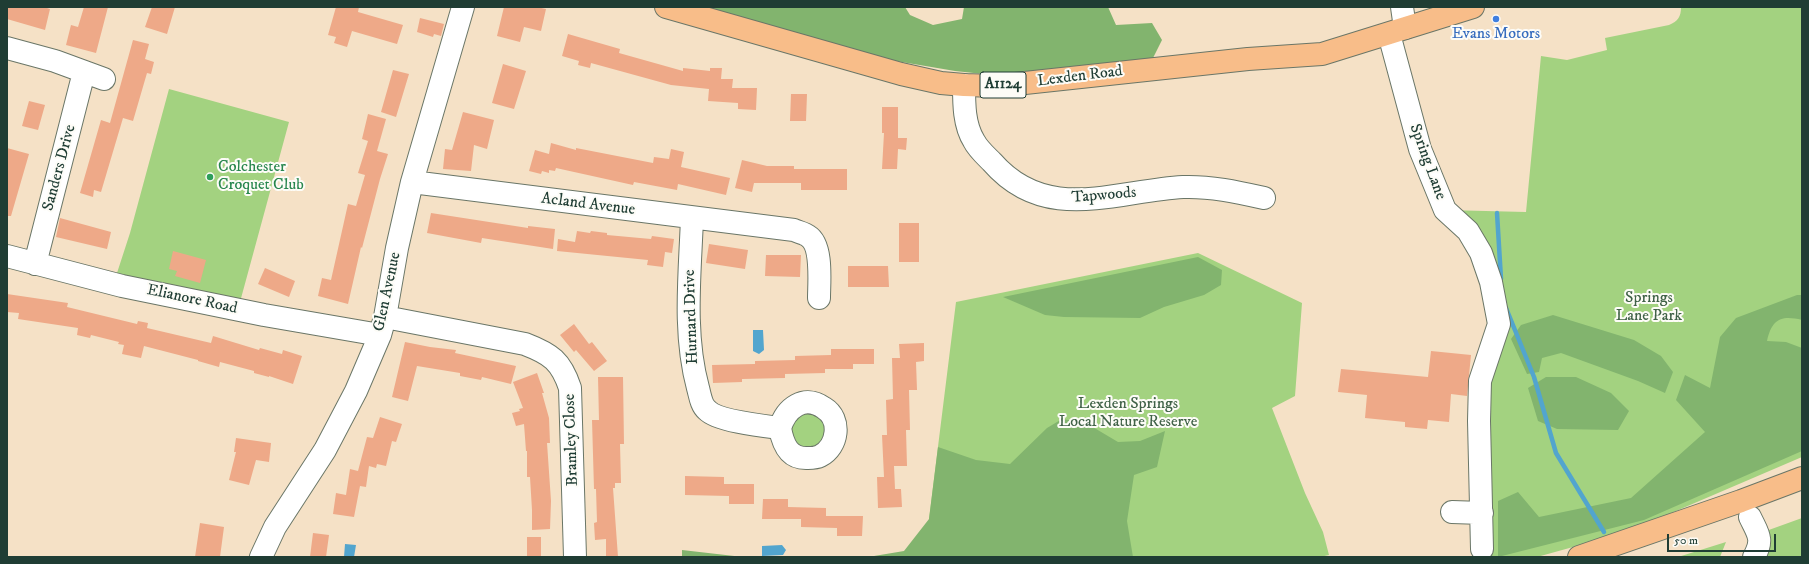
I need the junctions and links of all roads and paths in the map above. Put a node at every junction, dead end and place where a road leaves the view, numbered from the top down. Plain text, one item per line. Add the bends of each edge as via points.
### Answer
1 (463, 7) edge
2 (666, 7) edge
3 (1402, 7) edge
4 (1473, 7) edge
5 (1397, 31) junction
6 (7, 48) edge
7 (964, 85) junction
8 (412, 182) junction
9 (1264, 198) dead end
10 (692, 218) junction
11 (7, 256) edge
12 (35, 264) junction
13 (819, 298) dead end
14 (382, 326) junction
15 (780, 428) dead end
16 (1802, 478) edge
17 (1452, 512) dead end
18 (1482, 513) junction
19 (1750, 517) dead end
20 (1482, 549) dead end
21 (261, 557) edge
22 (575, 557) edge
23 (1579, 557) edge
24 (1754, 557) edge

1 - 8 street, Glen Avenue
2 - 7 main road, Lexden Road / A1124 via 901,74
3 - 5 street, Spring Lane
4 - 5 main road, Lexden Road / A1124
5 - 7 main road, Lexden Road / A1124 via 1322,54 997,86
5 - 18 street, Spring Lane via 1420,149 1445,210 1468,231 1481,253 1491,282 1498,324 1480,381
6 - 12 street, Sanders Drive via 94,75
7 - 9 street, Tapwoods via 964,113 974,141 1003,175 1035,193 1061,200 1092,199 1191,187 1215,188
8 - 10 street, Acland Avenue
8 - 14 street, Glen Avenue
10 - 13 street, Acland Avenue via 794,230 809,236 816,245 818,255
10 - 15 street, Hurnard Drive via 689,306 692,365 702,402 707,410 715,415
11 - 12 street, Elianore Road
12 - 14 street, Elianore Road via 122,286 264,315
14 - 21 street, Glen Avenue via 356,391 325,450 276,527
14 - 22 street, Bramley Close via 525,344 555,359 565,372 570,388
16 - 23 main road
17 - 18 street
18 - 20 street, Spring Lane
19 - 24 street via 1761,540

